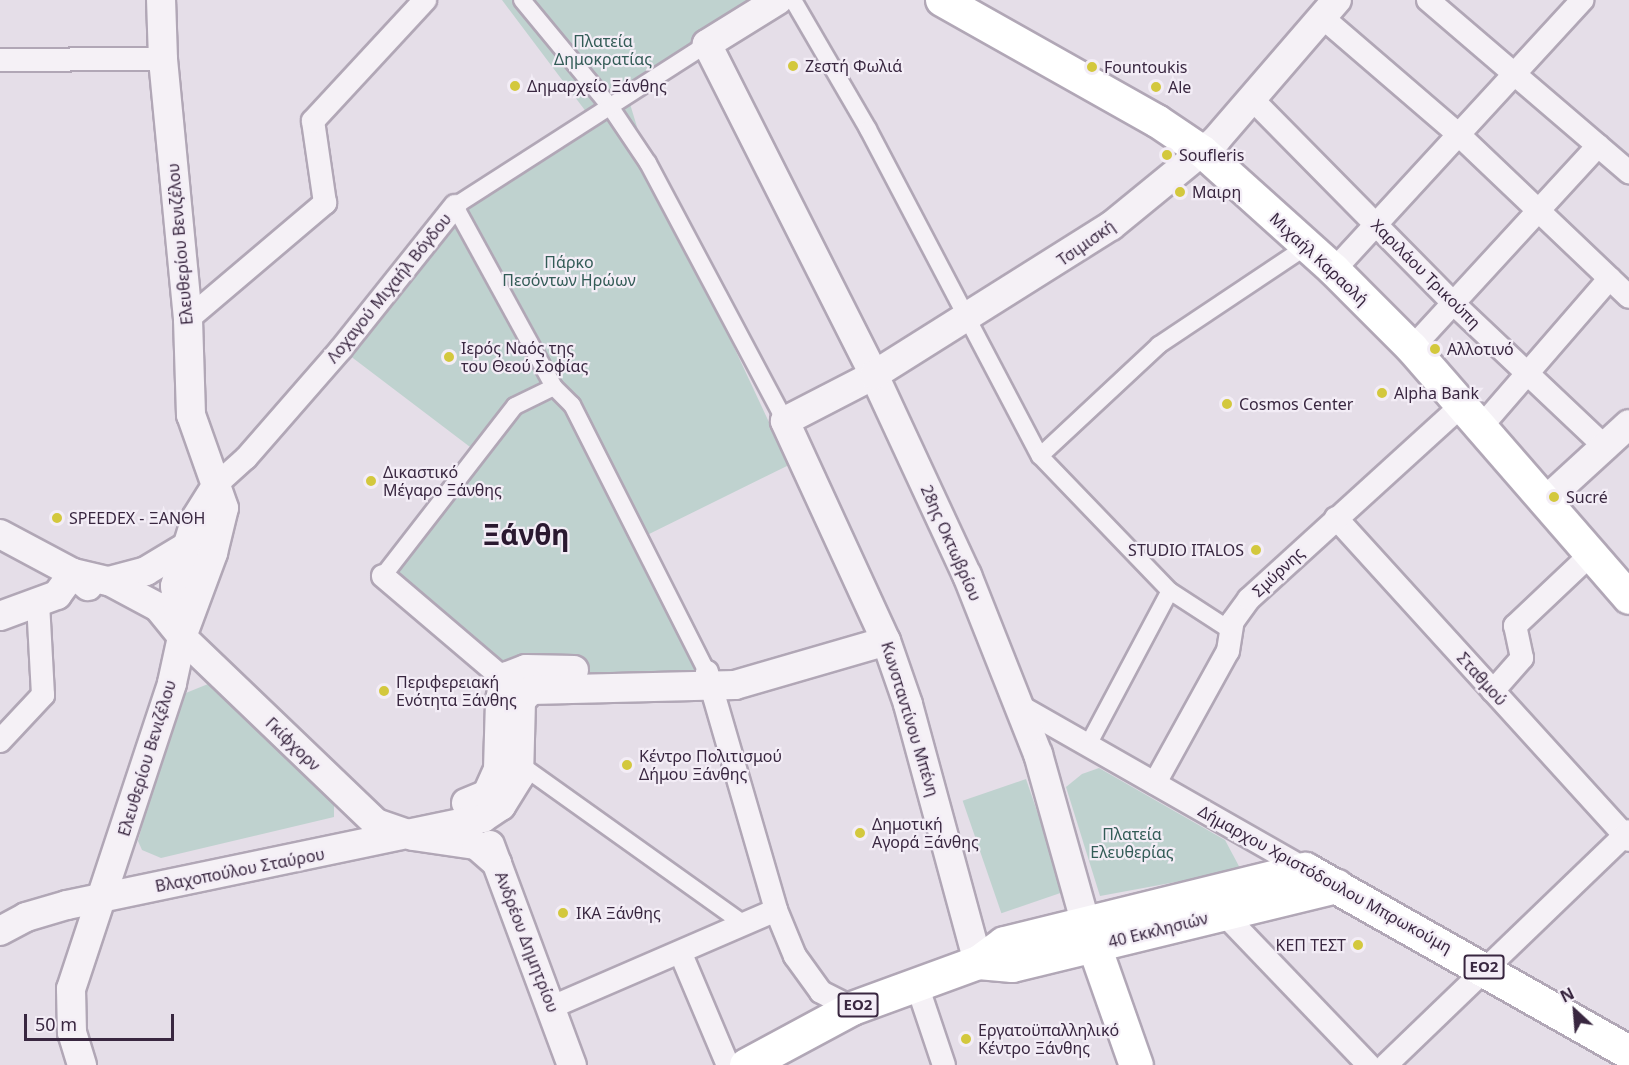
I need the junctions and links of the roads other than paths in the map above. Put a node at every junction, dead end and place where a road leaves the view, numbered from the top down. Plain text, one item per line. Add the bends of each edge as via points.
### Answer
1 (161, 0) edge
2 (425, 0) edge
3 (522, 0) edge
4 (778, 0) edge
5 (793, 0) edge
6 (942, 0) edge
7 (1428, 0) edge
8 (1582, 0) edge
9 (1330, 8) edge
10 (707, 44) junction
11 (162, 59) junction
12 (0, 60) edge
13 (1515, 71) junction
14 (1251, 98) junction
15 (609, 105) junction
16 (1458, 134) junction
17 (1598, 146) junction
18 (1203, 152) junction
19 (1629, 172) edge
20 (455, 206) junction
21 (1539, 210) junction
22 (1376, 224) junction
23 (1307, 246) junction
24 (1334, 270) junction
25 (1610, 278) junction
26 (1629, 297) edge
27 (1454, 304) junction
28 (970, 317) junction
29 (188, 319) junction
30 (1412, 348) junction
31 (874, 375) junction
32 (1528, 375) junction
33 (554, 387) junction
34 (1471, 417) junction
35 (785, 421) junction
36 (1629, 424) edge
37 (1604, 446) junction
38 (1040, 456) junction
39 (217, 484) junction
40 (1544, 502) junction
41 (1336, 518) junction
42 (0, 534) edge
43 (186, 547) junction
44 (1590, 555) junction
45 (73, 573) junction
46 (383, 576) joint
47 (109, 581) junction
48 (1626, 587) edge
49 (1170, 591) junction
50 (38, 604) junction
51 (0, 616) edge
52 (1230, 630) junction
53 (883, 633) junction
54 (182, 637) junction
55 (710, 680) junction
56 (514, 687) junction
57 (1493, 692) junction
58 (1021, 707) junction
59 (0, 741) edge
60 (1088, 745) junction
61 (521, 765) junction
62 (1155, 783) junction
63 (482, 809) junction
64 (376, 823) junction
65 (1628, 835) edge
66 (413, 836) junction
67 (497, 863) junction
68 (1305, 869) junction
69 (1337, 886) junction
70 (107, 888) junction
71 (0, 910) edge
72 (776, 910) junction
73 (1224, 914) junction
74 (745, 926) junction
75 (0, 931) edge
76 (1089, 934) junction
77 (681, 954) junction
78 (978, 962) junction
79 (1486, 968) junction
80 (916, 982) junction
81 (552, 1007) junction
82 (852, 1008) junction
83 (1629, 1052) edge
84 (81, 1065) edge
85 (572, 1065) edge
86 (728, 1065) edge
87 (746, 1065) edge
88 (944, 1065) edge
89 (1136, 1065) edge
90 (1369, 1065) edge
91 (1386, 1065) edge

1 - 11 street, Ελευθερίου Βενιζέλου
2 - 29 street via 313,121 325,203
3 - 15 street
4 - 10 street
5 - 28 street
6 - 18 main road, Μιχαήλ Καραολή via 1157,121
7 - 13 street
8 - 13 street
9 - 14 street, Τσιμισκή
9 - 16 street
10 - 15 street, Λοχαγού Μιχαήλ Βόγδου
10 - 31 street, 28ης Οκτωβρίου
11 - 12 street
11 - 29 street, Ελευθερίου Βενιζέλου
13 - 16 street
13 - 17 street
14 - 18 street, Τσιμισκή
14 - 22 street, Χαριλάου Τρικούπη
15 - 20 street, Λοχαγού Μιχαήλ Βόγδου
15 - 35 street via 648,163
16 - 21 street
16 - 22 street
17 - 19 street
17 - 21 street
18 - 23 main road, Μιχαήλ Καραολή
18 - 28 street, Τσιμισκή via 1087,245
20 - 33 street
20 - 39 street, Λοχαγού Μιχαήλ Βόγδου via 341,349 246,458
21 - 25 street
21 - 27 street
22 - 24 street
22 - 27 street, Χαριλάου Τρικούπη
23 - 24 main road, Μιχαήλ Καραολή
23 - 38 street via 1159,345
24 - 30 main road, Μιχαήλ Καραολή
25 - 26 street
25 - 32 street, Σμύρνης
27 - 30 street
27 - 32 street, Χαριλάου Τρικούπη
28 - 31 street, Τσιμισκή
28 - 38 street
29 - 39 street, Ελευθερίου Βενιζέλου via 193,431
30 - 34 main road, Μιχαήλ Καραολή
31 - 35 street, Τσιμισκή
31 - 58 street, 28ης Οκτωβρίου via 968,575
32 - 34 street, Σμύρνης
32 - 37 street, Χαριλάου Τρικούπη
33 - 46 street via 515,406
33 - 55 street via 572,405
34 - 40 main road, Μιχαήλ Καραολή
34 - 41 street, Σμύρνης
35 - 53 street, Κωνσταντίνου Μπένη
36 - 37 street
37 - 40 street
38 - 49 street
39 - 43 street, Λοχαγού Μιχαήλ Βόγδου via 196,518
39 - 54 street via 224,508 213,553
40 - 44 main road, Μιχαήλ Καραολή
41 - 52 street, Σμύρνης via 1249,599
41 - 57 street, Σταθμού
42 - 45 street
43 - 47 street via 146,572
43 - 54 street, Λοχαγού Μιχαήλ Βόγδου via 174,586
44 - 48 main road, Μιχαήλ Καραολή
44 - 57 street via 1515,626 1522,658
45 - 47 street
45 - 50 street via 63,589
45 - 54 street via 100,595
46 - 56 street
47 - 54 street via 158,607
49 - 52 street
49 - 60 street
50 - 51 street
50 - 59 street via 43,694
52 - 62 street, Σμύρνης via 1228,651
53 - 55 street via 744,666
53 - 78 street, Κωνσταντίνου Μπένη via 908,704
54 - 64 street, Γκίφχορν
54 - 70 street, Ελευθερίου Βενιζέλου via 172,683
55 - 56 street via 526,669
55 - 72 street
56 - 61 street
56 - 63 street via 498,769
57 - 65 street, Σταθμού
58 - 60 street, Δήμαρχου Χριστόδουλου Μπρωκούμη
58 - 76 street, 28ης Οκτωβρίου via 1055,807
60 - 62 street, Δήμαρχου Χριστόδουλου Μπρωκούμη
61 - 63 street via 507,798
61 - 74 street
62 - 68 street, Δήμαρχου Χριστόδουλου Μπρωκούμη
63 - 64 street, Βλαχοπούλου Σταύρου
63 - 66 street, Βλαχοπούλου Σταύρου
63 - 67 street, Ανδρέου Δημητρίου
64 - 66 street, Γκίφχορν
64 - 70 street, Βλαχοπούλου Σταύρου
65 - 79 street
66 - 67 street via 476,844
66 - 70 street, Βλαχοπούλου Σταύρου
67 - 81 street, Ανδρέου Δημητρίου
68 - 69 main road, Δήμαρχου Χριστόδουλου Μπρωκούμη / ΕΟ2
68 - 76 main road, 40 Εκκλησιών / ΕΟ2
69 - 73 main road, 40 Εκκλησιών / ΕΟ2
69 - 79 main road, Δήμαρχου Χριστόδουλου Μπρωκούμη / ΕΟ2
70 - 71 street, Βλαχοπούλου Σταύρου via 61,886
70 - 75 street, Βλαχοπούλου Σταύρου
70 - 84 street, Ελευθερίου Βενιζέλου via 71,989 72,1033
72 - 74 street
72 - 82 street via 810,982 821,993
73 - 76 main road, 40 Εκκλησιών / ΕΟ2
73 - 90 street
74 - 77 street
76 - 78 main road, 40 Εκκλησιών / ΕΟ2 via 1004,943
76 - 89 main road, 28ης Οκτωβρίου
77 - 81 street
77 - 86 street
78 - 80 main road, 40 Εκκλησιών / ΕΟ2
79 - 83 main road, Δήμαρχου Χριστόδουλου Μπρωκούμη / ΕΟ2
79 - 91 street
80 - 82 main road, 40 Εκκλησιών / ΕΟ2
80 - 88 street
81 - 85 street, Ανδρέου Δημητρίου
82 - 87 main road, 40 Εκκλησιών / ΕΟ2

